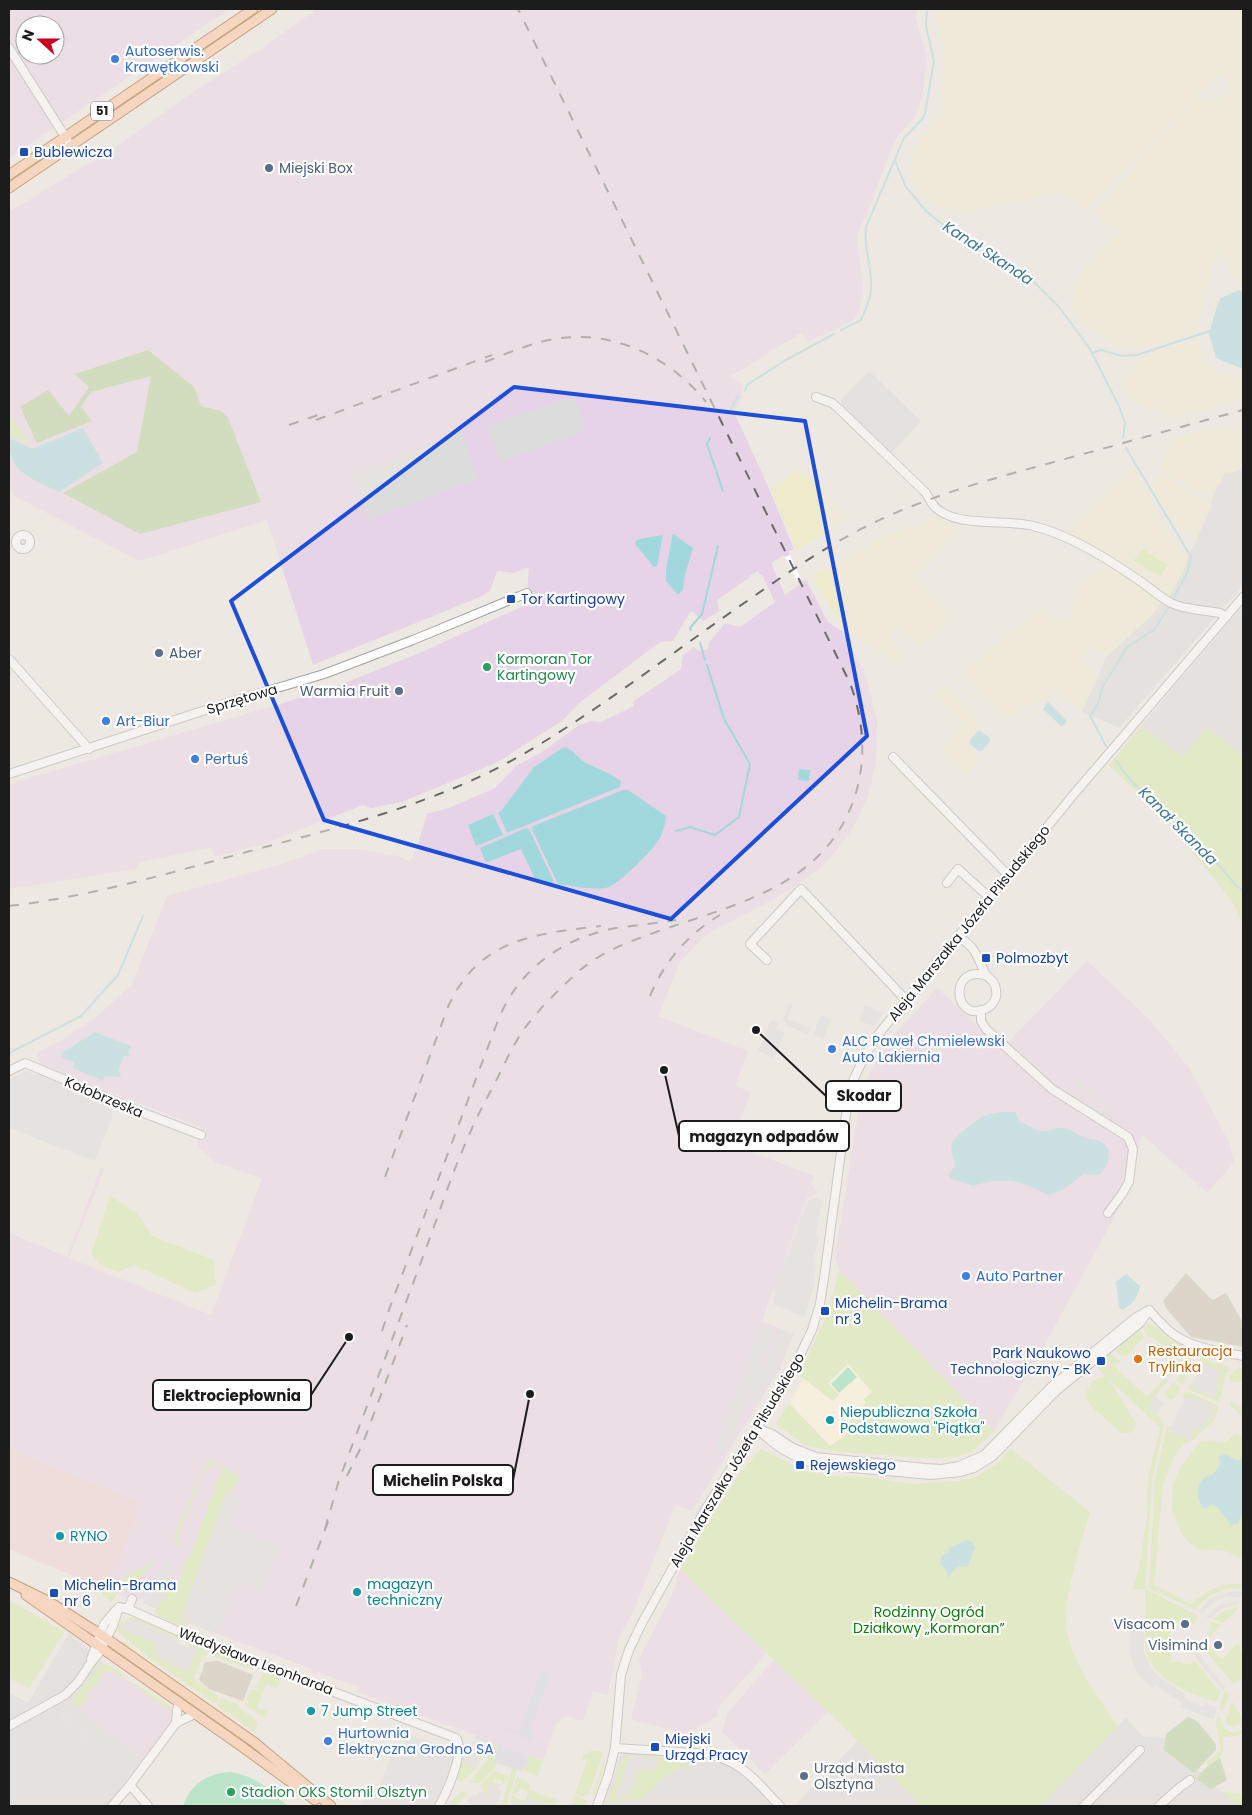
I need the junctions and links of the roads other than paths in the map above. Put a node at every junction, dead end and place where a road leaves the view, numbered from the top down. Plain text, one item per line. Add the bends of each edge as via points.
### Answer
1 (253, 9) edge
2 (272, 9) edge
3 (9, 48) edge
4 (65, 136) junction
5 (71, 146) junction
6 (9, 175) edge
7 (9, 188) edge
8 (816, 397) dead end
9 (9, 540) edge
10 (17, 544) dead end
11 (527, 592) dead end
12 (1243, 596) edge
13 (1226, 617) junction
14 (9, 659) edge
15 (89, 749) junction
16 (893, 756) dead end
17 (9, 774) edge
18 (1008, 875) junction
19 (947, 883) dead end
20 (990, 898) junction
21 (958, 936) junction
22 (767, 960) dead end
23 (979, 962) junction
24 (975, 974) junction
25 (987, 976) junction
26 (906, 1000) junction
27 (981, 1010) junction
28 (9, 1071) edge
29 (201, 1135) dead end
30 (1108, 1213) dead end
31 (1243, 1356) edge
32 (757, 1428) junction
33 (10, 1583) edge
34 (132, 1599) dead end
35 (128, 1609) junction
36 (103, 1636) junction
37 (99, 1646) junction
38 (178, 1702) junction
39 (194, 1714) junction
40 (176, 1723) junction
41 (9, 1726) edge
42 (615, 1748) junction
43 (1140, 1750) dead end
44 (1190, 1780) dead end
45 (130, 1785) junction
46 (112, 1806) edge
47 (148, 1806) edge
48 (322, 1806) edge
49 (331, 1806) edge
50 (438, 1806) edge
51 (597, 1806) edge
52 (780, 1806) edge
53 (1084, 1806) edge
54 (1159, 1806) edge

1 - 4 main road, 51
2 - 5 main road, 51
3 - 4 street
4 - 5 street
4 - 6 main road, 51
5 - 7 main road, 51
8 - 13 street via 838,408 944,513 963,519 1046,530 1134,576 1173,604
9 - 10 street
11 - 15 street, Sprzętowa via 324,674
12 - 13 street, Aleja Marszałka Józefa Piłsudskiego
13 - 18 street, Aleja Marszałka Józefa Piłsudskiego
14 - 15 street
15 - 17 street, Sprzętowa
16 - 18 street
18 - 20 street, Aleja Marszałka Józefa Piłsudskiego
19 - 20 street via 958,869
20 - 21 street, Aleja Marszałka Józefa Piłsudskiego
21 - 23 street via 973,950
21 - 26 street, Aleja Marszałka Józefa Piłsudskiego
22 - 26 street via 750,944 801,889
23 - 24 street
23 - 25 street
24 - 25 street
24 - 27 street via 964,979 959,996 965,1006
25 - 27 street via 995,987 996,997
26 - 32 street, Aleja Marszałka Józefa Piłsudskiego via 865,1054 854,1079 846,1110 820,1304 812,1330 791,1374
27 - 30 street via 981,1021 986,1028 1052,1089 1128,1137 1133,1149 1128,1182
28 - 29 street, Kołobrzeska via 26,1063
31 - 32 street via 1182,1340 1149,1310 1140,1323 1056,1392 993,1456 961,1472 931,1475 820,1465 792,1455 768,1440
32 - 42 street, Aleja Marszałka Józefa Piłsudskiego via 705,1510 629,1650 621,1675
33 - 36 main road via 53,1604
33 - 37 main road
34 - 35 street
35 - 36 street via 119,1607 113,1626
35 - 50 street, Władysława Leonharda via 214,1647 456,1738 458,1759
36 - 37 street
36 - 49 main road via 254,1742
37 - 38 main road
37 - 41 street via 78,1682 64,1696
38 - 39 main road
38 - 40 street
39 - 40 street
39 - 48 main road
40 - 45 street
42 - 51 street, Aleja Marszałka Józefa Piłsudskiego
42 - 52 street via 710,1754 722,1758 744,1771
43 - 53 street
44 - 54 street
45 - 46 street
45 - 47 street

